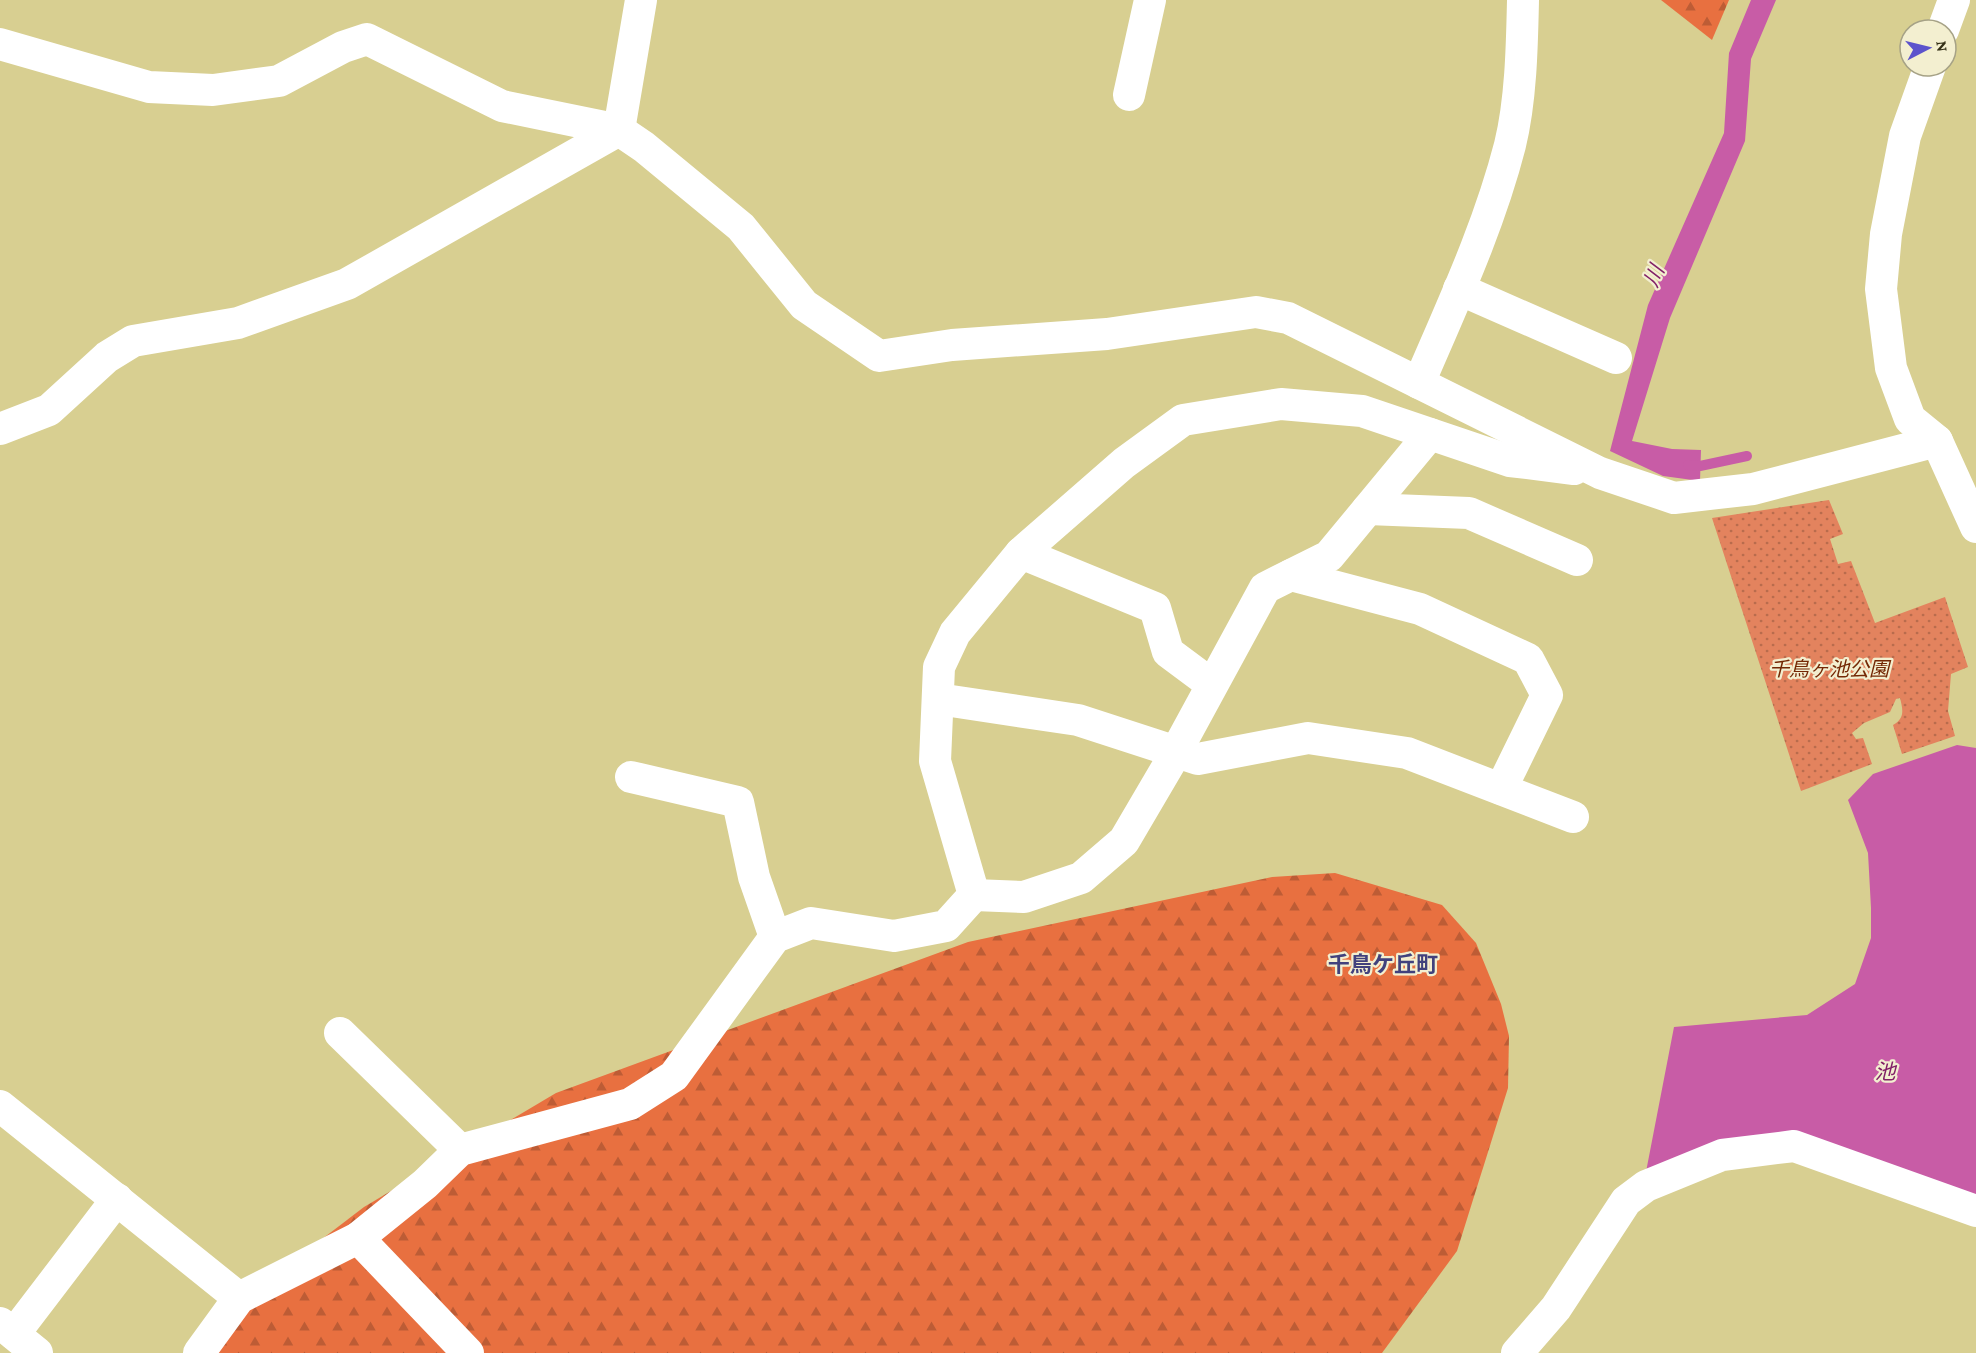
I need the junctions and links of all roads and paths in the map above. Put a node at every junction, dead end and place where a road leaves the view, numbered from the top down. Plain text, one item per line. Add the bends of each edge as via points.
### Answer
1 (641, 0) edge
2 (1149, 0) edge
3 (1523, 0) edge
4 (1954, 0) edge
5 (1947, 18) edge
6 (0, 44) edge
7 (1926, 78) edge
8 (1129, 95) dead end
9 (619, 130) junction
10 (1459, 289) junction
11 (1616, 358) dead end
12 (1419, 383) junction
13 (0, 429) edge
14 (1430, 434) junction
15 (1937, 441) junction
16 (1600, 472) junction
17 (1368, 508) junction
18 (1976, 527) edge
19 (1021, 553) junction
20 (1577, 560) dead end
21 (1291, 575) junction
22 (1211, 684) junction
23 (938, 699) junction
24 (1176, 753) junction
25 (631, 777) dead end
26 (1501, 789) junction
27 (1573, 817) dead end
28 (974, 895) junction
29 (775, 937) junction
30 (340, 1033) dead end
31 (0, 1106) edge
32 (460, 1150) junction
33 (117, 1199) junction
34 (1976, 1211) edge
35 (358, 1238) junction
36 (239, 1298) junction
37 (17, 1337) edge
38 (200, 1353) edge
39 (468, 1353) edge
40 (1517, 1353) edge

1 - 9 street
2 - 8 street
3 - 10 street via 1522,51 1510,144 1477,247
4 - 5 street
6 - 9 street via 149,87 213,90 279,81 343,47 367,39 502,106
7 - 15 street via 1905,136 1886,234 1881,290 1890,368 1910,419
9 - 12 street via 741,227 804,305 879,356 952,345 1107,334 1256,312 1288,318
9 - 13 street via 347,284 238,323 133,341 107,357 49,410
10 - 11 street
10 - 12 street
12 - 16 street
14 - 16 street via 1510,461
14 - 17 street
14 - 19 street via 1362,411 1281,404 1183,420 1124,463
15 - 16 street via 1753,489 1674,498
15 - 18 street
17 - 20 street via 1469,513
17 - 21 street via 1329,556
19 - 22 street via 1155,608 1168,652
19 - 23 street via 955,633 939,667
21 - 22 street via 1264,588
21 - 26 street via 1420,609 1528,659 1547,695
22 - 24 street
23 - 24 street via 1078,720
23 - 28 street via 935,761
24 - 26 street via 1198,759 1308,738 1407,753
24 - 28 street via 1124,841 1081,878 1024,897
25 - 29 street via 738,802 754,877
26 - 27 street
28 - 29 street via 946,926 894,936 811,923
29 - 32 street via 674,1076 630,1104
30 - 32 street
31 - 33 street
32 - 35 street
33 - 36 street
33 - 37 street
34 - 40 street via 1794,1146 1722,1155 1646,1186 1626,1201 1556,1308
35 - 36 street
35 - 39 street
36 - 38 street

